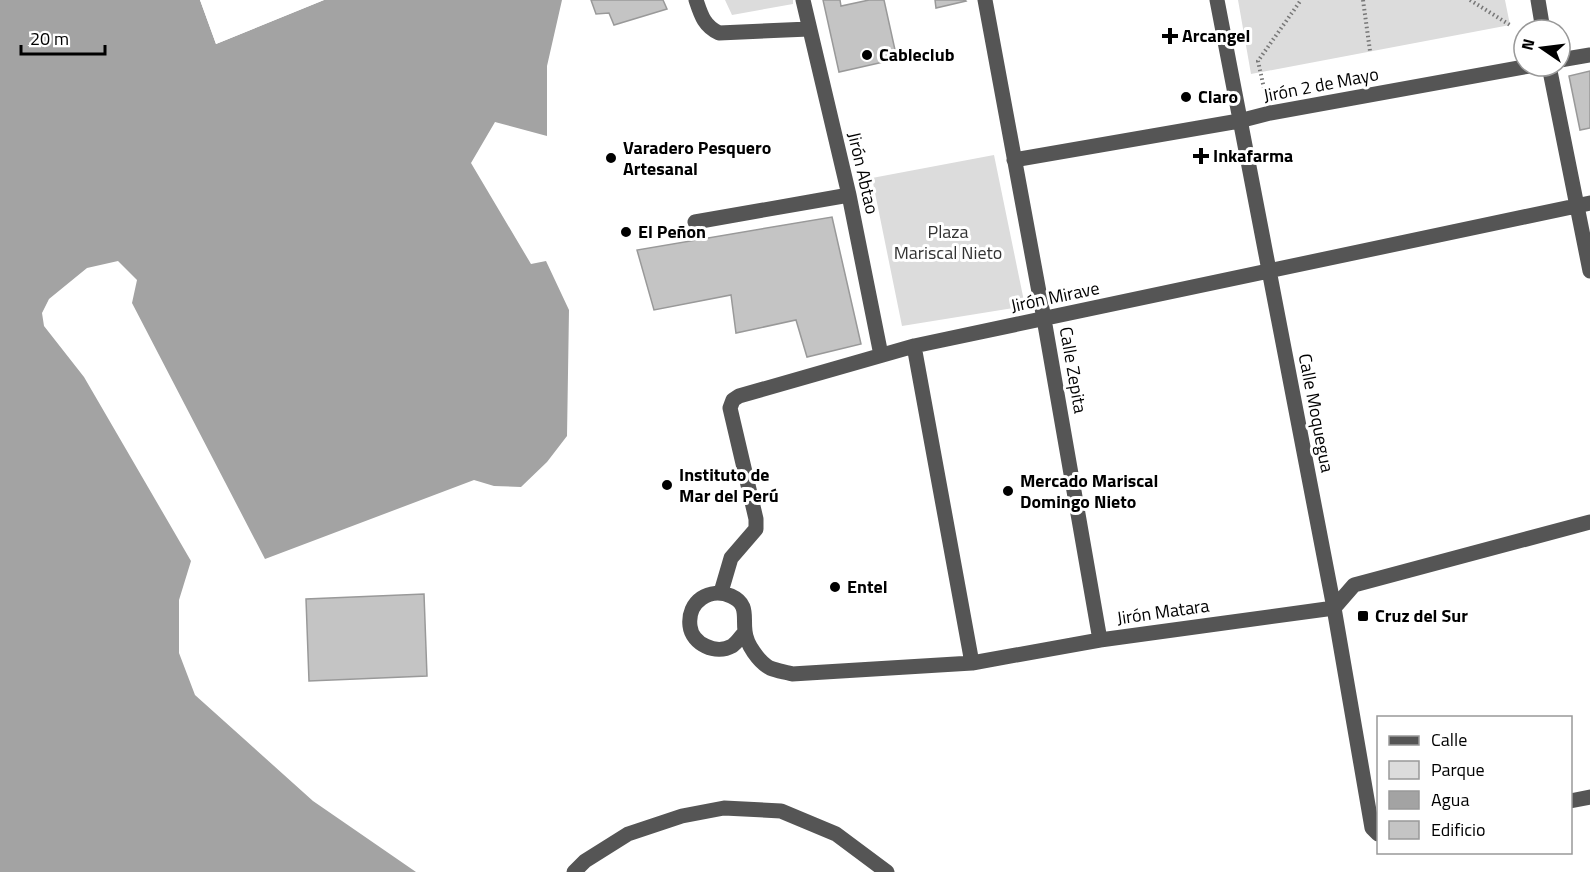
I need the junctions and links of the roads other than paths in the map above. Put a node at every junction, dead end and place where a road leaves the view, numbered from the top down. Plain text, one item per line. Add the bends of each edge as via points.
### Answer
1 (696, 0) edge
2 (803, 0) edge
3 (985, 0) edge
4 (1216, 0) edge
5 (1538, 0) edge
6 (1541, 18) edge
7 (809, 29) junction
8 (1590, 55) edge
9 (1572, 58) edge
10 (1512, 69) edge
11 (1552, 78) edge
12 (1239, 122) junction
13 (1014, 160) junction
14 (849, 195) junction
15 (1583, 205) edge
16 (695, 222) dead end
17 (1268, 271) junction
18 (1590, 271) edge
19 (1044, 320) junction
20 (914, 346) junction
21 (881, 355) junction
22 (1590, 522) edge
23 (721, 592) junction
24 (1334, 608) junction
25 (745, 632) junction
26 (1100, 640) junction
27 (972, 663) junction
28 (1590, 797) edge
29 (1572, 801) edge
30 (1377, 834) edge
31 (574, 872) edge
32 (886, 872) edge

1 - 7 street via 709,29 719,33
2 - 7 street, Jirón Abtao
3 - 13 street, Calle Zepita
4 - 12 street, Calle Moquegua
5 - 6 street
7 - 14 street, Jirón Abtao
8 - 9 street
10 - 12 street, Jirón 2 de Mayo
11 - 15 street
12 - 13 street, Jirón 2 de Mayo
12 - 17 street, Calle Moquegua
13 - 19 street, Calle Zepita
14 - 16 street
14 - 21 street, Jirón Abtao
15 - 17 street, Jirón Mirave
15 - 18 street
17 - 19 street, Jirón Mirave
17 - 24 street, Calle Moquegua
19 - 20 street, Jirón Mirave
19 - 26 street, Calle Zepita
20 - 21 street, Jirón Mirave
20 - 27 street
21 - 23 street, Jirón Mirave via 733,399 730,408 756,529 731,558
22 - 24 street via 1354,585
23 - 25 street via 737,599 746,614
23 - 25 street via 703,595 691,609 690,627 694,635 699,643 715,650 733,646
24 - 26 street, Jirón Matara
24 - 30 street, Calle Moquegua via 1371,828
25 - 27 street, Jirón Matara via 754,653 770,668 792,674
26 - 27 street, Jirón Matara
28 - 29 street
31 - 32 street via 628,834 682,816 724,808 781,811 836,834

